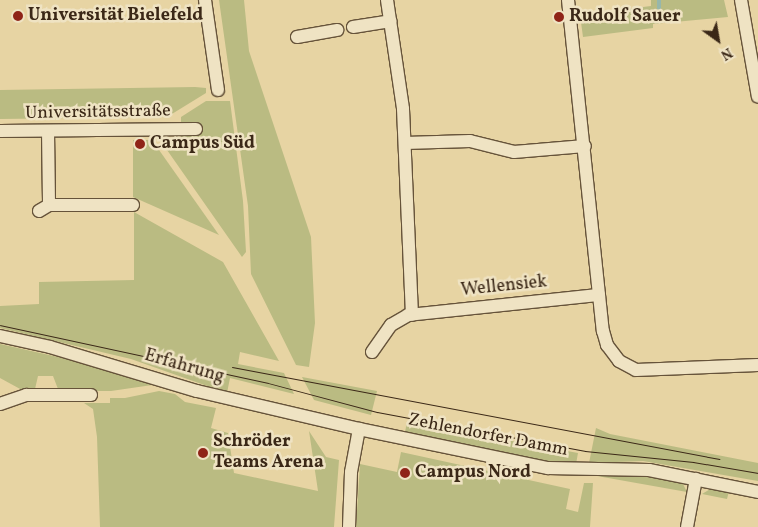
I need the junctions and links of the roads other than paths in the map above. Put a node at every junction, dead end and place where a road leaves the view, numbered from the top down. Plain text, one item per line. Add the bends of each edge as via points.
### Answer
1 (205, 0) edge
2 (387, 0) edge
3 (568, 0) edge
4 (741, 0) edge
5 (391, 21) junction
6 (353, 27) dead end
7 (337, 30) dead end
8 (298, 37) dead end
9 (218, 90) dead end
10 (758, 96) edge
11 (196, 129) dead end
12 (0, 131) edge
13 (48, 131) junction
14 (405, 143) junction
15 (585, 146) junction
16 (134, 205) dead end
17 (599, 295) junction
18 (412, 315) junction
19 (0, 336) edge
20 (372, 352) dead end
21 (758, 365) edge
22 (91, 394) dead end
23 (0, 404) edge
24 (359, 429) junction
25 (696, 479) junction
26 (758, 492) edge
27 (349, 527) edge
28 (687, 527) edge

1 - 9 street
2 - 5 street
3 - 15 street
4 - 10 street
5 - 6 street
5 - 14 street
7 - 8 street
11 - 13 street, Universitätsstraße
12 - 13 street, Universitätsstraße
13 - 16 street via 44,208
14 - 15 street via 470,140 514,152
14 - 18 street
15 - 17 street
17 - 18 street, Wellensiek
17 - 21 street via 603,331 611,352 628,366 647,371
18 - 20 street, Wellensiek via 391,325
19 - 24 street, Erfahrung via 207,393
22 - 23 street via 47,389
24 - 25 street, Zehlendorfer Damm via 548,468 649,470
24 - 27 street via 349,489
25 - 26 street, Zehlendorfer Damm
25 - 28 street

